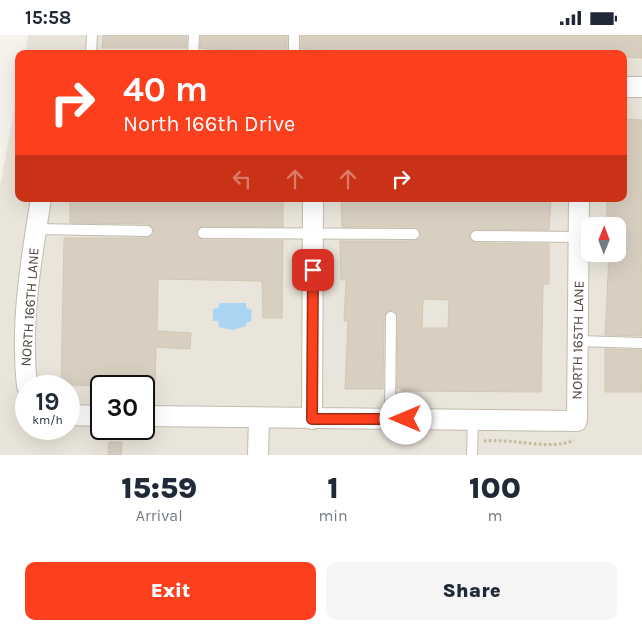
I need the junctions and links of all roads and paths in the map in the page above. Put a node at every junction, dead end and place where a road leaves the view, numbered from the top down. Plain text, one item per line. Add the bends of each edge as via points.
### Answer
1 (92, 35) edge
2 (194, 35) edge
3 (294, 35) edge
4 (91, 50) edge
5 (193, 50) edge
6 (294, 50) edge
7 (627, 87) edge
8 (642, 87) edge
9 (40, 202) edge
10 (313, 202) edge
11 (580, 202) edge
12 (36, 229) junction
13 (148, 231) dead end
14 (203, 233) dead end
15 (313, 233) junction
16 (414, 234) dead end
17 (476, 236) dead end
18 (579, 237) junction
19 (391, 317) dead end
20 (578, 341) junction
21 (642, 343) edge
22 (26, 375) edge
23 (155, 416) edge
24 (259, 418) junction
25 (312, 419) junction
26 (390, 419) junction
27 (473, 420) junction
28 (577, 429) junction
29 (472, 442) junction
30 (258, 455) edge
31 (472, 455) edge

1 - 4 lane
2 - 5 lane
3 - 6 lane
7 - 8 street
9 - 12 street, NORTH 166TH LANE
10 - 15 street
11 - 18 street, NORTH 165TH LANE
12 - 13 lane
12 - 22 street, NORTH 166TH LANE via 29,277
14 - 15 lane
15 - 16 lane
15 - 25 street
17 - 18 lane
18 - 20 street, NORTH 165TH LANE
19 - 26 lane
20 - 21 lane
20 - 28 street, NORTH 165TH LANE
23 - 24 street
24 - 25 street
24 - 30 street
25 - 26 street
26 - 27 street
27 - 28 street
27 - 29 lane
28 - 29 path via 566,443 550,445 525,441
29 - 31 lane

